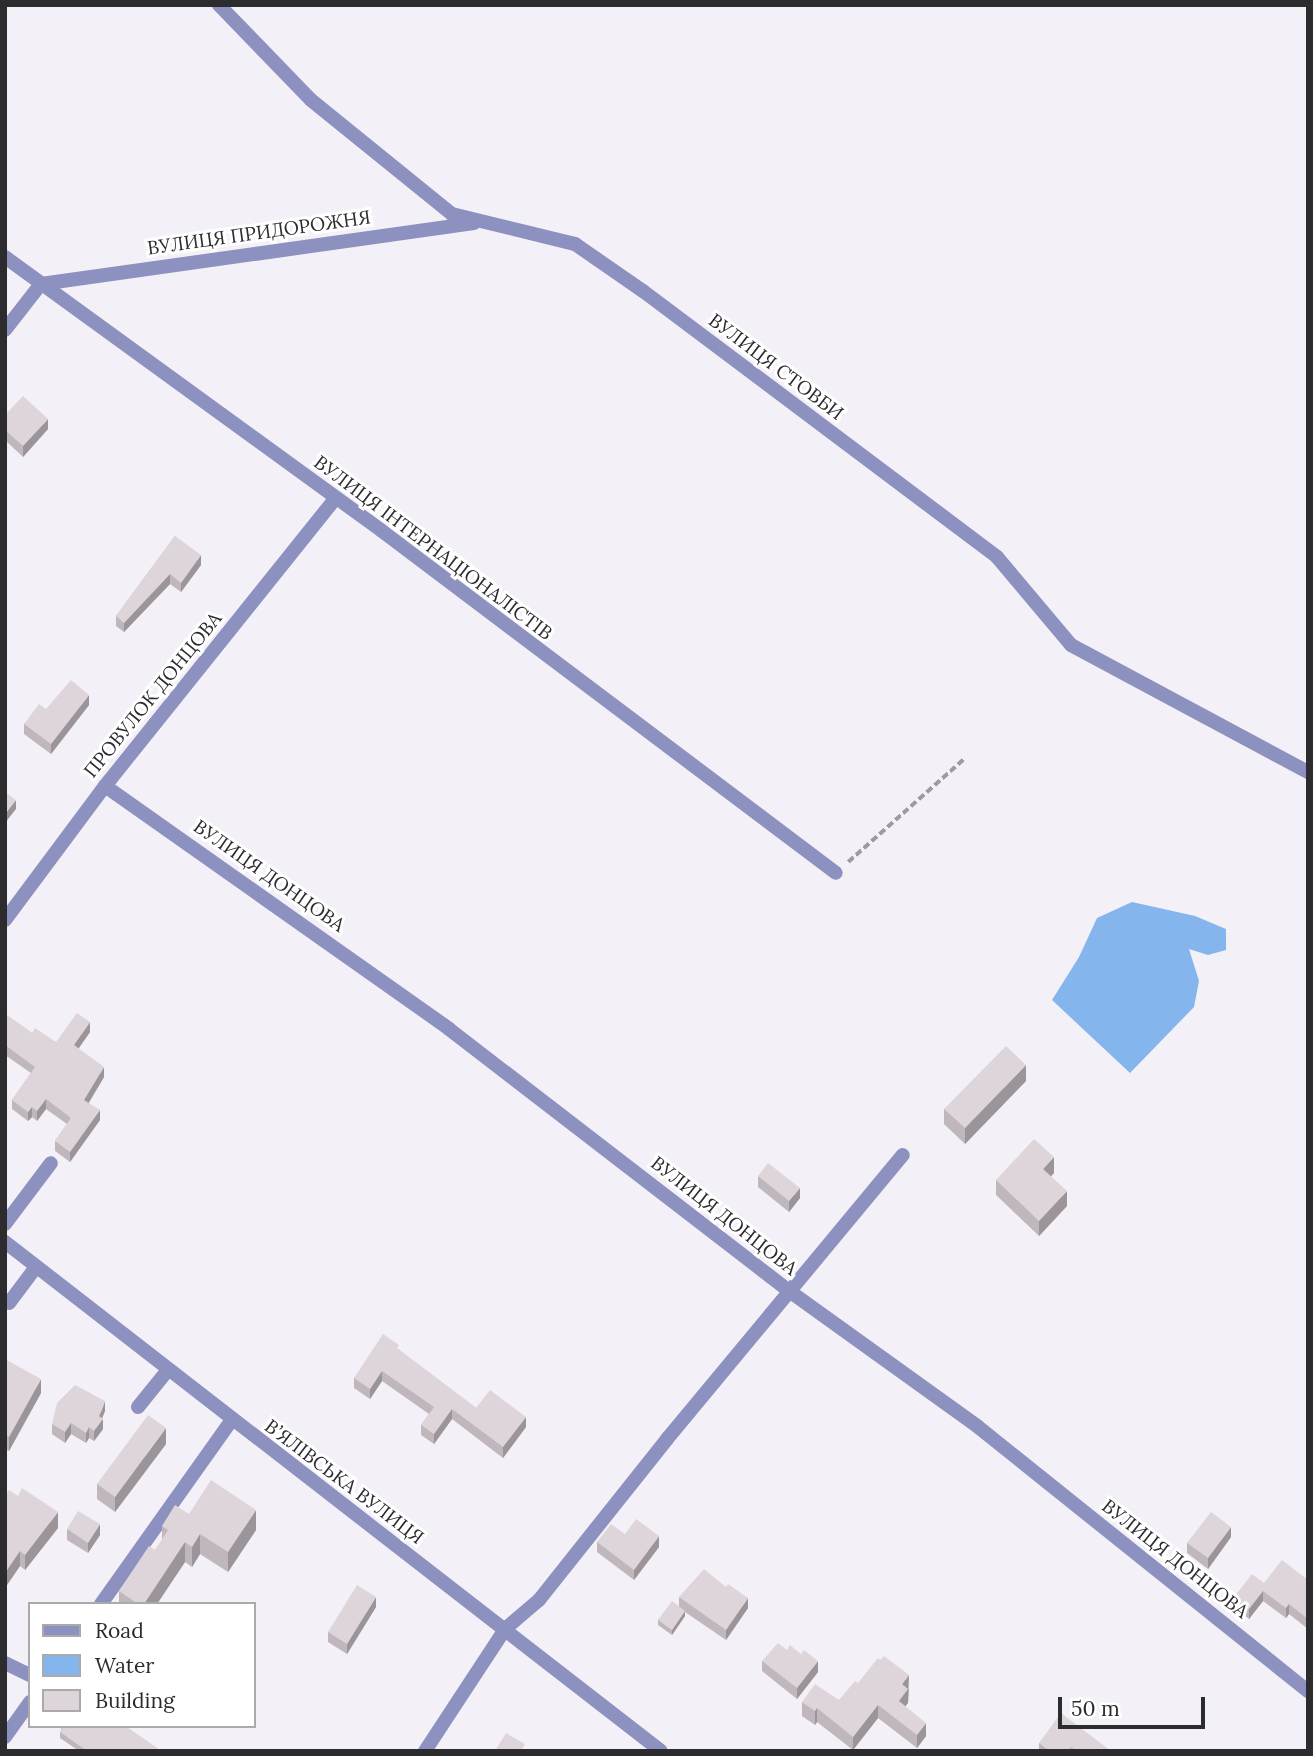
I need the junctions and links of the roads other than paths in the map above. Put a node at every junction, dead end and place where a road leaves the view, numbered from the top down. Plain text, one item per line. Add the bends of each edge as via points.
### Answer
1 (219, 5) edge
2 (482, 221) junction
3 (5, 257) edge
4 (41, 284) junction
5 (5, 330) edge
6 (336, 498) junction
7 (1308, 772) edge
8 (105, 786) junction
9 (836, 873) road end
10 (5, 920) edge
11 (903, 1155) dead end
12 (51, 1163) dead end
13 (5, 1224) edge
14 (5, 1242) edge
15 (36, 1267) junction
16 (792, 1293) junction
17 (9, 1303) dead end
18 (168, 1370) junction
19 (138, 1407) dead end
20 (232, 1420) junction
21 (102, 1602) edge
22 (505, 1629) junction
23 (5, 1663) edge
24 (28, 1674) edge
25 (1308, 1691) edge
26 (28, 1705) edge
27 (5, 1737) edge
28 (425, 1751) edge
29 (661, 1751) edge

1 - 2 street, ВУЛИЦЯ СТОВБИ via 311,100 452,214
2 - 4 street, ВУЛИЦЯ ПРИДОРОЖНЯ
2 - 7 street, ВУЛИЦЯ СТОВБИ via 575,244 998,557 1071,645
3 - 4 street, ВУЛИЦЯ ІНТЕРНАЦІОНАЛІСТІВ
4 - 5 street
4 - 6 street, ВУЛИЦЯ ІНТЕРНАЦІОНАЛІСТІВ
6 - 8 street, ПРОВУЛОК ДОНЦОВА
6 - 9 street, ВУЛИЦЯ ІНТЕРНАЦІОНАЛІСТІВ
8 - 10 street, ПРОВУЛОК ДОНЦОВА
8 - 16 street, ВУЛИЦЯ ДОНЦОВА via 449,1029
11 - 16 street
12 - 13 street
14 - 15 street, В’ЯЛІВСЬКА ВУЛИЦЯ
15 - 17 street
15 - 18 street, В’ЯЛІВСЬКА ВУЛИЦЯ
16 - 22 street via 667,1439 539,1600
16 - 25 street, ВУЛИЦЯ ДОНЦОВА via 977,1426
18 - 19 street
18 - 20 street, В’ЯЛІВСЬКА ВУЛИЦЯ
20 - 21 street
20 - 22 street, В’ЯЛІВСЬКА ВУЛИЦЯ
22 - 28 street
22 - 29 street, В’ЯЛІВСЬКА ВУЛИЦЯ
23 - 24 street
26 - 27 street

